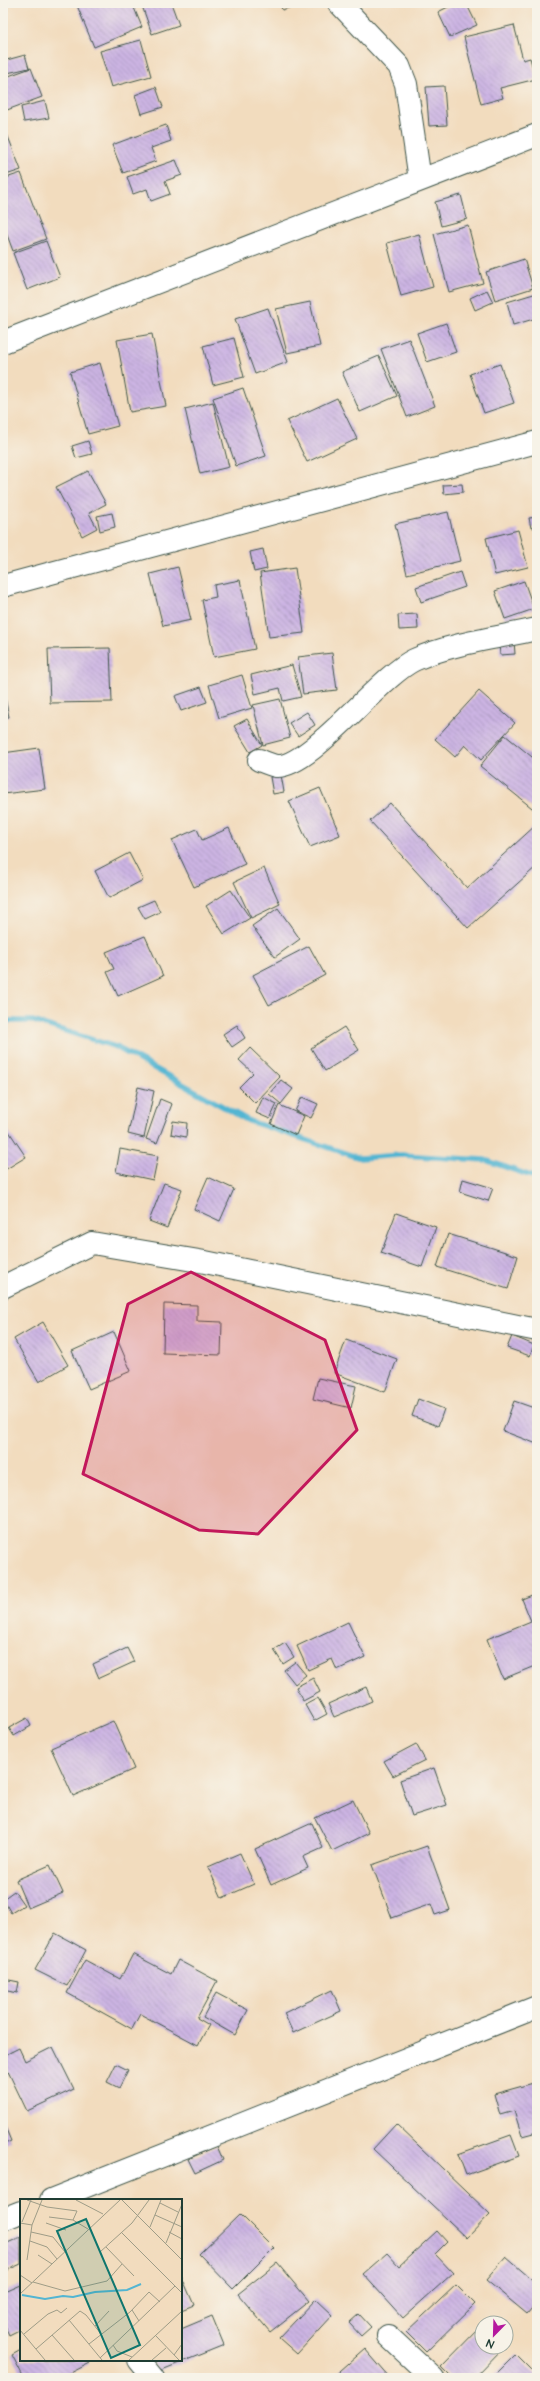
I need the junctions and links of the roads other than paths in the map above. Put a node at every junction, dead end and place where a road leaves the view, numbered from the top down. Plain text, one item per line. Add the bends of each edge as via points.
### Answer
1 (339, 3) edge
2 (537, 135) edge
3 (420, 180) junction
4 (3, 342) edge
5 (537, 442) edge
6 (3, 586) edge
7 (537, 629) edge
8 (259, 760) dead end
9 (3, 1287) edge
10 (537, 1330) edge
11 (537, 2006) edge
12 (54, 2199) edge
13 (20, 2212) edge
14 (3, 2219) edge
15 (388, 2336) dead end
16 (140, 2361) edge
17 (154, 2378) edge
18 (433, 2378) edge

1 - 3 street via 399,66 406,84
2 - 3 street
3 - 4 street
5 - 6 street
7 - 8 street via 449,648 413,661 365,700 328,737 294,761 277,766
9 - 10 street via 92,1243 212,1263
11 - 12 street
13 - 14 street
15 - 18 street
16 - 17 street

